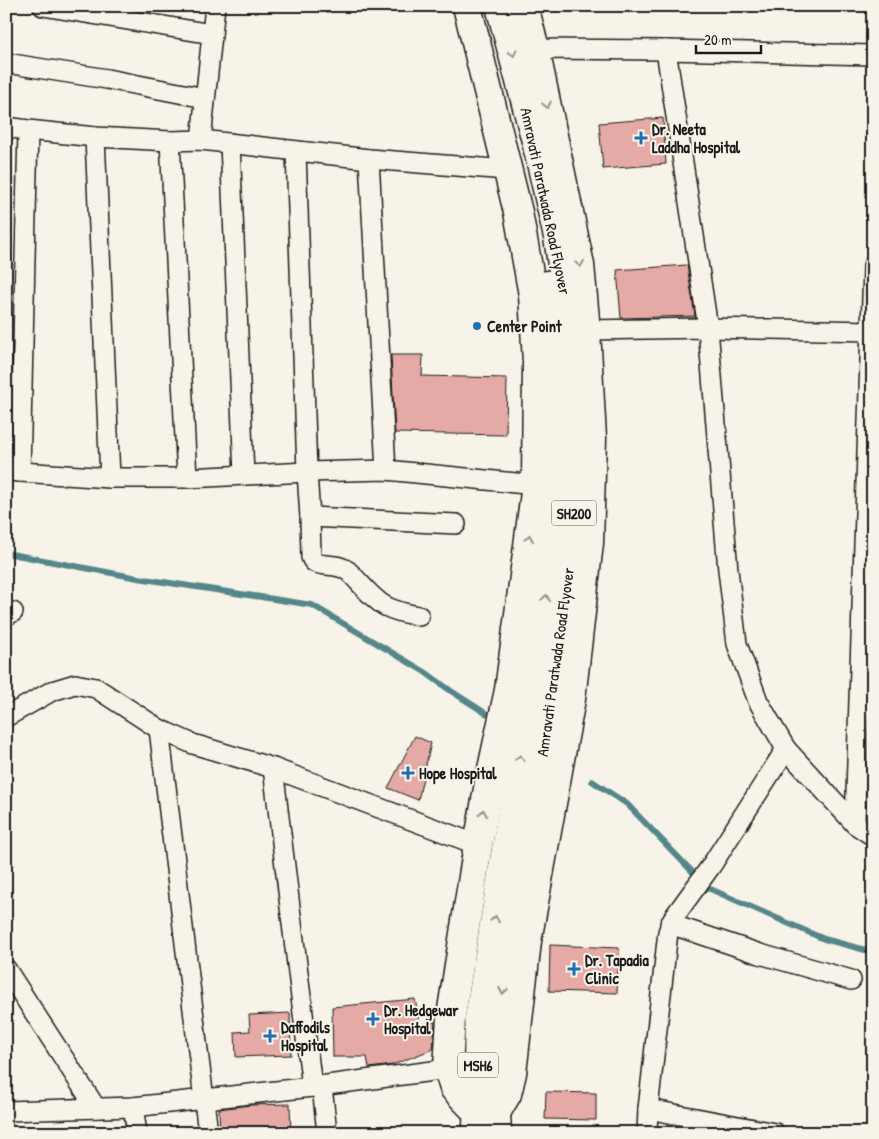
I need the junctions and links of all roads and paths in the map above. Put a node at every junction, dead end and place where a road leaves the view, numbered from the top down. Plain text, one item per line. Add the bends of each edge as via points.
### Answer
1 (43, 6) edge
2 (215, 6) edge
3 (467, 6) edge
4 (481, 6) edge
5 (500, 6) edge
6 (524, 6) edge
7 (212, 34) junction
8 (535, 49) junction
9 (666, 50) junction
10 (873, 55) edge
11 (6, 63) edge
12 (205, 98) junction
13 (6, 127) edge
14 (28, 130) junction
15 (95, 137) junction
16 (201, 140) junction
17 (170, 141) junction
18 (230, 143) junction
19 (296, 151) junction
20 (369, 159) junction
21 (508, 170) junction
22 (873, 266) edge
23 (708, 328) junction
24 (586, 330) junction
25 (872, 330) edge
26 (871, 426) edge
27 (386, 470) junction
28 (13, 472) edge
29 (307, 472) junction
30 (244, 475) junction
31 (110, 478) junction
32 (187, 478) junction
33 (536, 485) junction
34 (310, 517) junction
35 (456, 524) dead end
36 (869, 533) edge
37 (419, 616) dead end
38 (867, 628) edge
39 (6, 717) edge
40 (866, 725) edge
41 (159, 729) junction
42 (786, 749) junction
43 (273, 768) junction
44 (855, 824) junction
45 (873, 836) edge
46 (478, 845) junction
47 (672, 921) junction
48 (6, 969) edge
49 (851, 980) dead end
50 (488, 1021) junction
51 (448, 1069) junction
52 (317, 1086) junction
53 (204, 1099) junction
54 (133, 1107) junction
55 (96, 1108) junction
56 (648, 1109) junction
57 (6, 1111) edge
58 (487, 1122) edge
59 (137, 1133) edge
60 (208, 1133) edge
61 (327, 1133) edge
62 (647, 1133) edge
63 (775, 1133) edge

1 - 7 street
2 - 7 street
3 - 21 street
50 -> 4 street, Amravati Paratwada Road Flyover / MSH6 via 552,560 555,484 549,293 513,125
5 -> 50 street, Amravati Paratwada Road Flyover / SH200 via 558,237 572,351 577,450 563,633
6 - 8 street
7 - 12 street
8 - 9 street
8 -> 24 street via 580,265
9 - 10 street
9 - 23 street
11 - 12 street
12 - 16 street
13 - 14 street
14 - 15 street
14 - 28 street
15 - 17 street
15 - 31 street
16 - 17 street
16 - 18 street
17 - 32 street
18 - 19 street
18 - 30 street
19 - 20 street
19 - 29 street
20 - 21 street
20 - 27 street
21 - 33 street via 533,295 537,362
22 - 25 street
23 - 24 street
23 - 25 street
23 - 42 street via 737,644 758,701
24 - 58 street via 592,438 589,543 571,699 527,941 512,1073 507,1094
25 - 26 street
26 - 36 street
27 - 29 street
27 - 33 street
28 - 31 street
29 - 30 street
29 - 34 street
30 - 32 street
31 - 32 street
46 -> 33 street via 508,690
34 - 35 street
34 - 37 street via 312,560 344,568 385,606
36 - 38 street
38 - 40 street
39 - 41 street via 52,691 76,684 96,688
40 - 44 street
41 - 43 street via 193,744
41 - 53 street
42 - 44 street
42 - 47 street
43 - 46 street
43 - 52 street
44 - 45 street
46 - 51 street via 451,1016
47 - 49 street via 760,954
47 - 56 street via 668,932
48 - 55 street
50 - 58 street, Amravati Paratwada Road Flyover / MSH6
51 - 52 street
51 - 58 street via 454,1088
52 - 53 street
52 - 61 street
53 - 54 street
53 - 60 street
54 - 55 street
54 - 59 street
55 - 57 street
56 - 62 street
56 - 63 street

